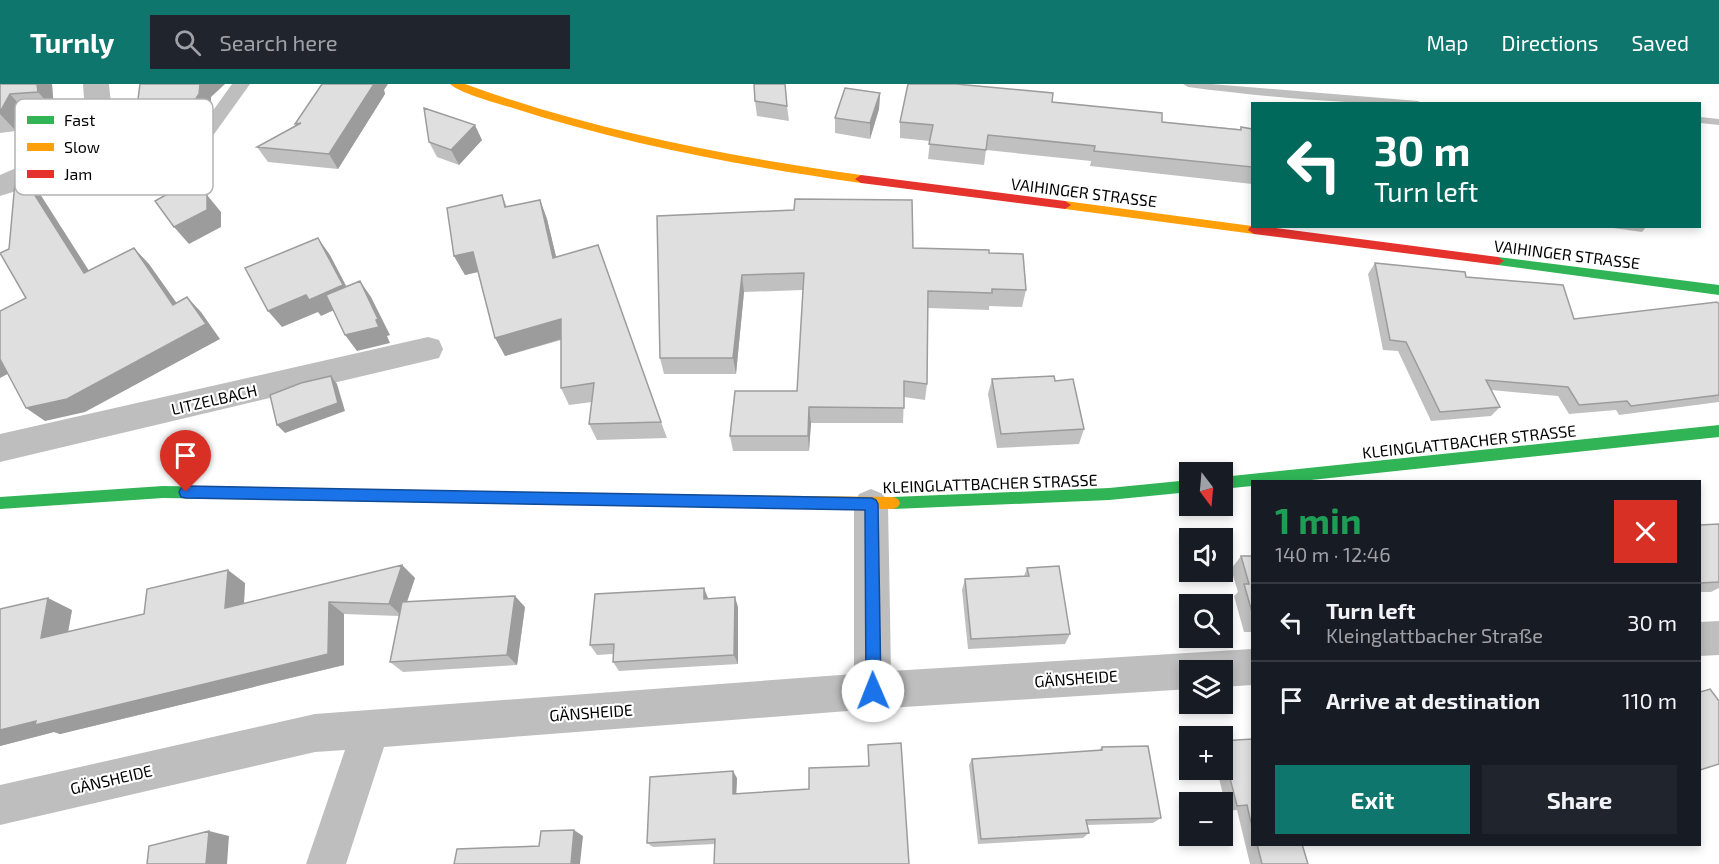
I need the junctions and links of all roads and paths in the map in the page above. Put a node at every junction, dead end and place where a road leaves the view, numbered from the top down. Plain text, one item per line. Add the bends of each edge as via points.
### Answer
1 (96, 84) edge
2 (241, 84) edge
3 (455, 84) edge
4 (98, 99) edge
5 (213, 123) edge
6 (15, 179) edge
7 (0, 186) edge
8 (1719, 290) edge
9 (428, 349) dead end
10 (1719, 431) edge
11 (0, 448) edge
12 (1233, 482) edge
13 (1179, 487) edge
14 (0, 503) edge
15 (872, 504) junction
16 (1719, 638) edge
17 (1701, 639) edge
18 (1251, 667) edge
19 (1233, 668) edge
20 (1179, 672) edge
21 (873, 691) junction
22 (371, 729) junction
23 (0, 805) edge
24 (326, 864) edge

1 - 4 street
2 - 5 lane
3 - 8 street, VAIHINGER STRASSE via 525,112 600,134 765,166
6 - 7 street
9 - 11 street, LITZELBACH
10 - 12 street, KLEINGLATTBACHER STRASSE
13 - 15 street, KLEINGLATTBACHER STRASSE via 1109,494
14 - 15 street, KLEINGLATTBACHER STRASSE via 163,492
15 - 21 street
16 - 17 street
18 - 19 street
20 - 21 street, GÄNSHEIDE
21 - 22 street, GÄNSHEIDE
22 - 23 street, GÄNSHEIDE via 315,733
22 - 24 street

